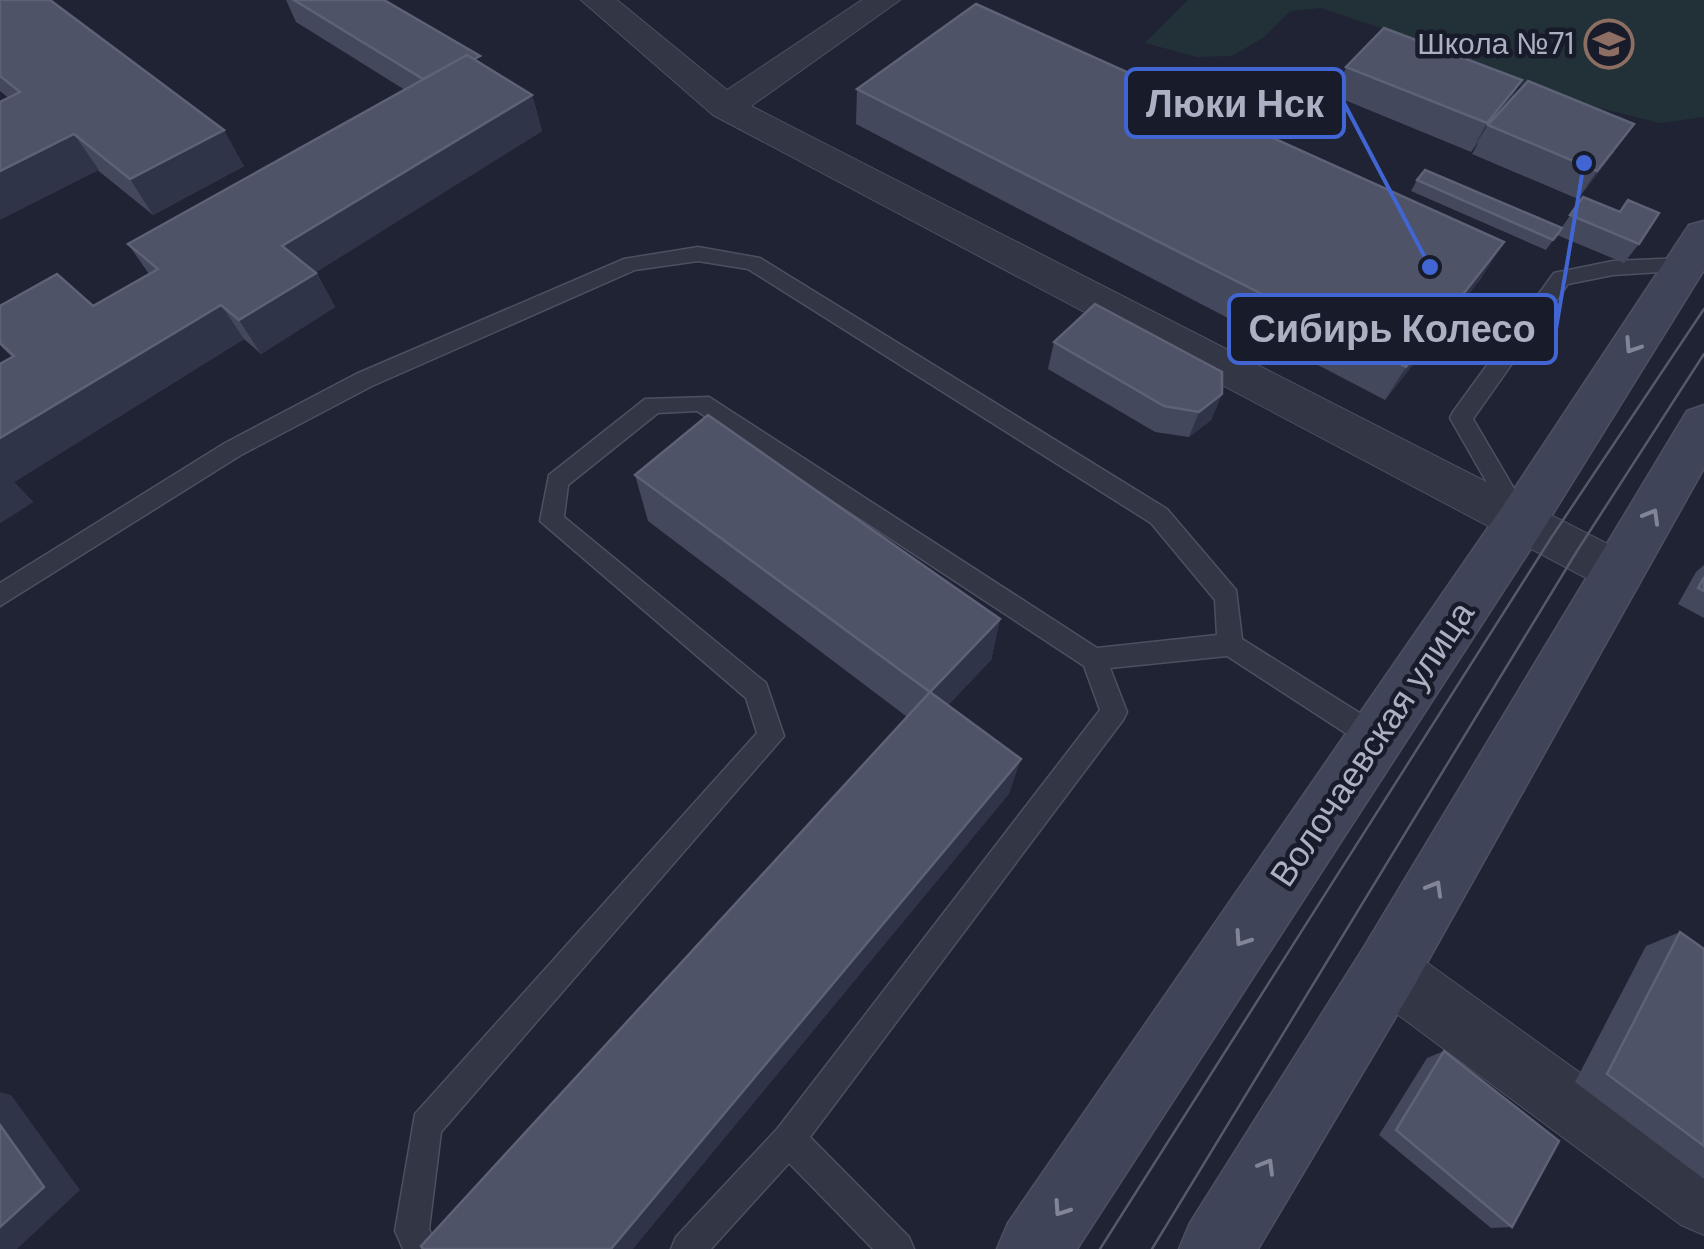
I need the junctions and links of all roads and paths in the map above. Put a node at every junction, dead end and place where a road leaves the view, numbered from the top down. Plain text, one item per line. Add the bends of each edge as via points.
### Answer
1 (597, 0) edge
2 (884, 0) edge
3 (726, 106) junction
4 (1694, 250) edge
5 (1704, 424) edge
6 (1520, 520) junction
7 (1620, 572) junction
8 (0, 596) edge
9 (1230, 645) junction
10 (1094, 659) junction
11 (1376, 738) junction
12 (1387, 970) junction
13 (789, 1139) junction
14 (1704, 1202) edge
15 (420, 1249) edge
16 (688, 1249) edge
17 (897, 1249) edge
18 (1034, 1249) edge
19 (1216, 1249) edge

1 - 3 street
2 - 3 street
3 - 6 street
4 -> 6 main road, Волочаевская улица
4 - 6 lane via 1561,278 1461,418
7 -> 5 main road
6 - 7 street
6 - 11 main road, Волочаевская улица
12 -> 7 main road
8 - 9 lane via 233,449 364,380 631,264 698,254 752,263 1159,516 1228,597
9 - 10 lane
9 - 11 lane
10 - 13 lane via 1114,712
10 - 15 lane via 701,403 653,405 558,481 552,521 757,691 772,736 426,1124 412,1231
11 -> 18 main road, Волочаевская улица
12 - 14 street
19 -> 12 main road
13 - 16 lane
13 - 17 lane

